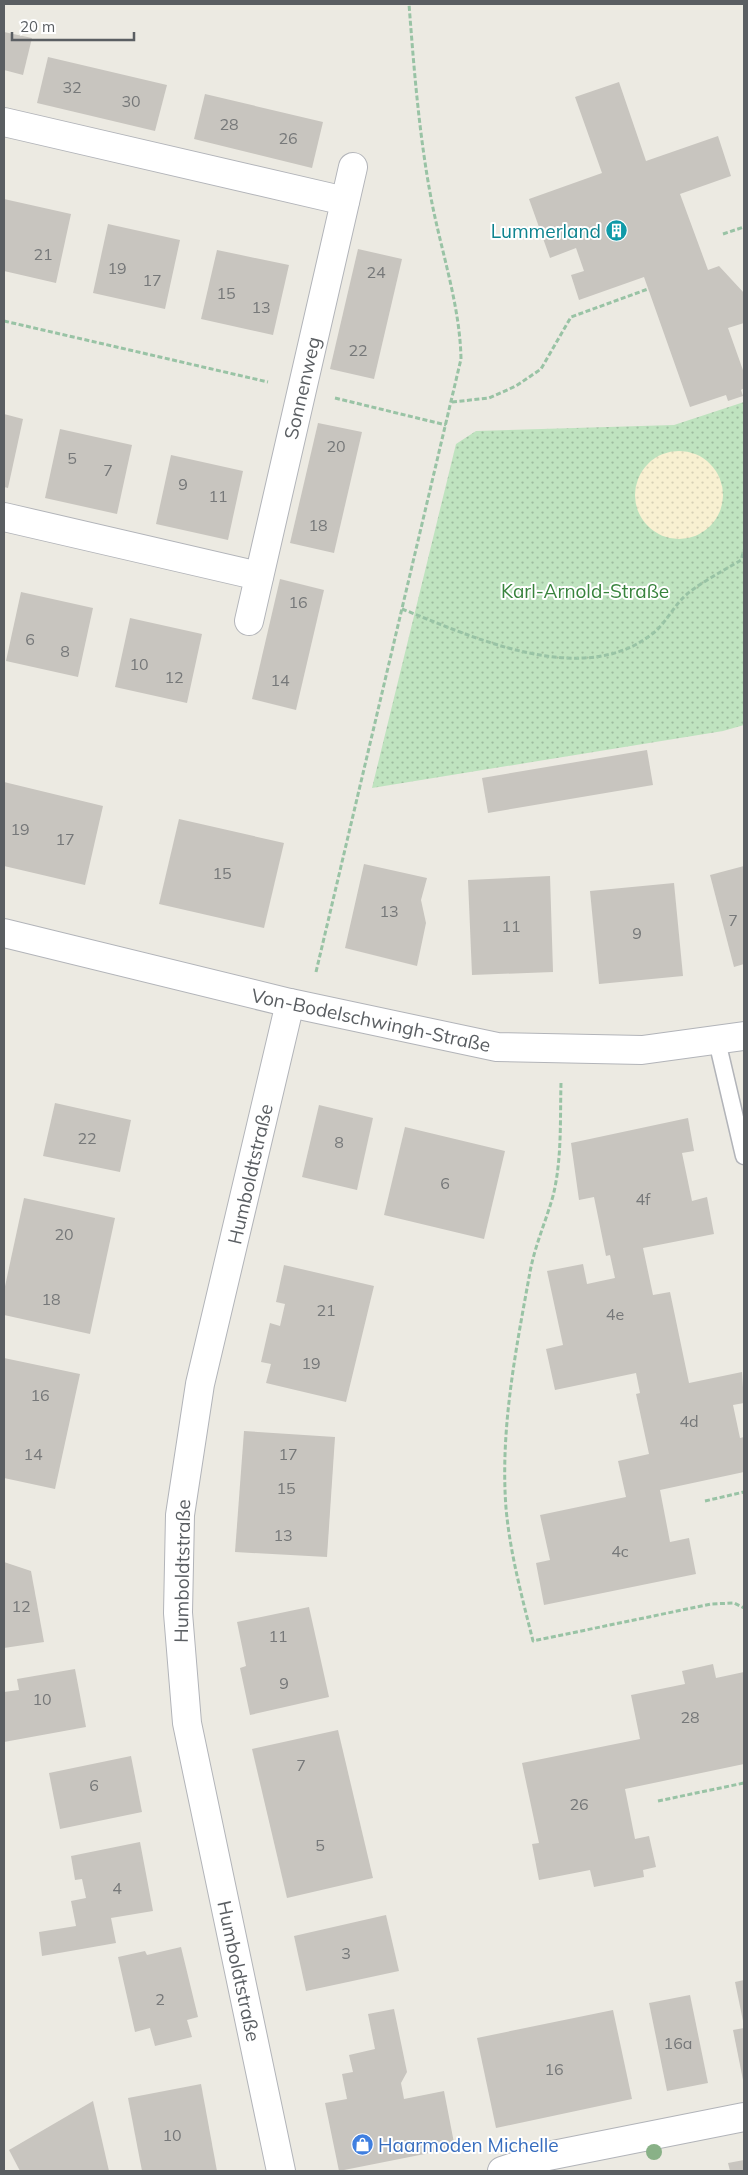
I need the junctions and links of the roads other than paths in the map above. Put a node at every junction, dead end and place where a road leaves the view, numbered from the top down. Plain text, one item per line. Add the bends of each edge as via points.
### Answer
1 (4, 122) edge
2 (353, 167) dead end
3 (346, 201) junction
4 (4, 517) edge
5 (259, 576) junction
6 (249, 621) dead end
7 (4, 933) edge
8 (299, 1005) junction
9 (744, 1036) edge
10 (717, 1041) junction
11 (744, 1156) edge
12 (744, 2117) edge
13 (281, 2171) edge
14 (502, 2171) edge

1 - 3 street
2 - 3 street, Sonnenweg
3 - 5 street, Sonnenweg
4 - 5 street
5 - 6 street, Sonnenweg
7 - 8 street, Von-Bodelschwingh-Straße
8 - 10 street, Von-Bodelschwingh-Straße via 497,1048 642,1050
8 - 13 street, Humboldtstraße via 200,1384 180,1515 178,1613 187,1723
9 - 10 street, Von-Bodelschwingh-Straße
10 - 11 lane
12 - 14 street via 543,2157

